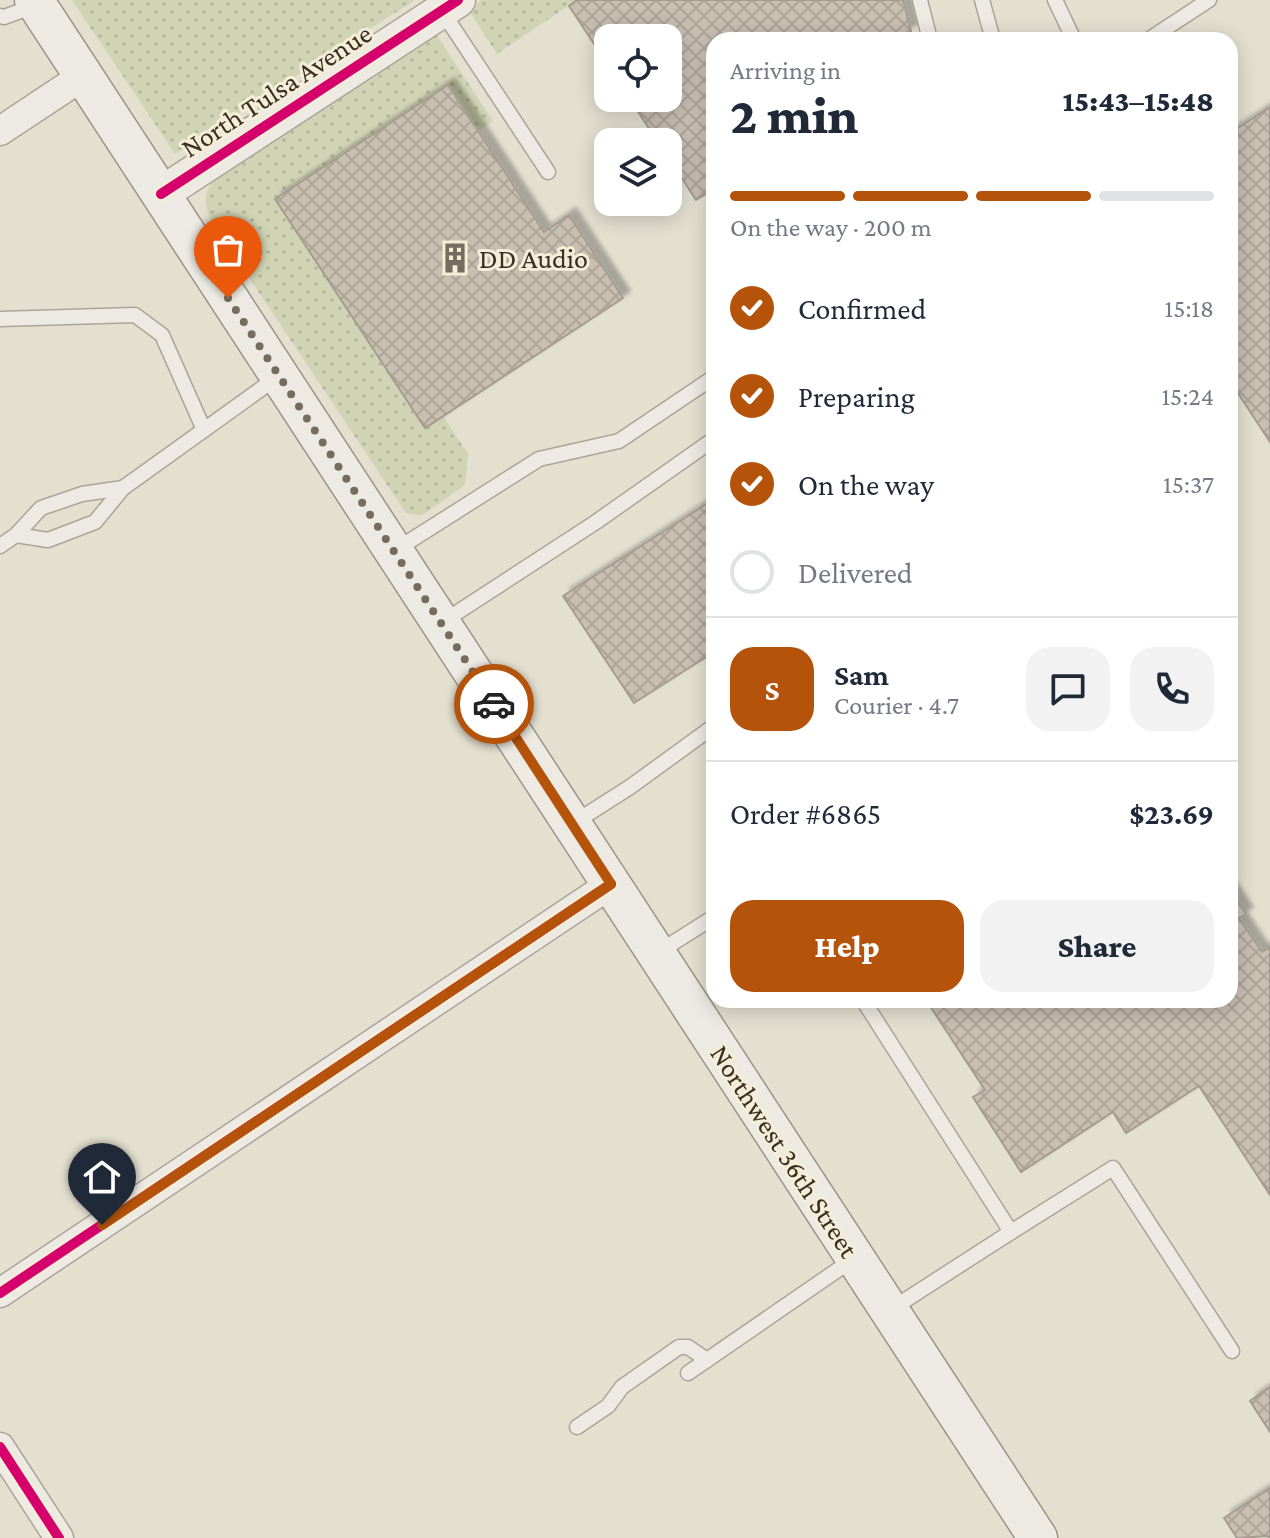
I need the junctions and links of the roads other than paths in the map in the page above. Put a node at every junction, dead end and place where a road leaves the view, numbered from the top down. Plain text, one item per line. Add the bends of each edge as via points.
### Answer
1 (920, 0) edge
2 (982, 0) edge
3 (1055, 0) edge
4 (1209, 0) edge
5 (36, 2) edge
6 (450, 5) edge
7 (0, 16) edge
8 (928, 32) edge
9 (991, 32) edge
10 (1070, 32) edge
11 (1160, 32) edge
12 (83, 76) junction
13 (0, 131) edge
14 (548, 172) dead end
15 (161, 194) junction
16 (0, 319) edge
17 (279, 376) junction
18 (706, 382) edge
19 (204, 430) junction
20 (706, 445) edge
21 (123, 488) junction
22 (16, 535) junction
23 (0, 546) edge
24 (394, 551) junction
25 (441, 623) junction
26 (706, 732) edge
27 (572, 824) junction
28 (611, 884) junction
29 (706, 922) edge
30 (657, 954) junction
31 (868, 1008) edge
32 (1011, 1232) junction
33 (855, 1258) junction
34 (0, 1293) edge
35 (889, 1310) junction
36 (1232, 1351) dead end
37 (707, 1360) junction
38 (688, 1373) dead end
39 (577, 1427) dead end
40 (0, 1447) edge
41 (59, 1538) edge
42 (1038, 1538) edge

1 - 8 lane
2 - 9 lane
3 - 10 lane
4 - 11 lane
5 - 7 lane
5 - 12 main road, Northwest 36th Street
6 - 14 lane
6 - 15 street, North Tulsa Avenue
12 - 13 street
12 - 15 main road, Northwest 36th Street
15 - 17 main road, Northwest 36th Street
16 - 19 lane via 135,315 162,335
17 - 19 lane
17 - 24 main road, Northwest 36th Street
18 - 24 lane via 619,441 539,459
19 - 21 lane
20 - 25 lane
21 - 22 lane via 41,508
21 - 22 lane via 95,522 48,540
22 - 23 lane
24 - 25 main road, Northwest 36th Street
25 - 27 main road, Northwest 36th Street
26 - 27 lane
27 - 28 main road, Northwest 36th Street
28 - 30 main road, Northwest 36th Street
28 - 34 street
29 - 30 lane
30 - 33 main road, Northwest 36th Street via 699,1009
31 - 32 lane
32 - 35 lane
32 - 36 lane via 1113,1168
33 - 35 main road, Northwest 36th Street
33 - 37 lane
35 - 42 main road, Northwest 36th Street
37 - 38 lane
37 - 39 lane via 679,1347
40 - 41 street

